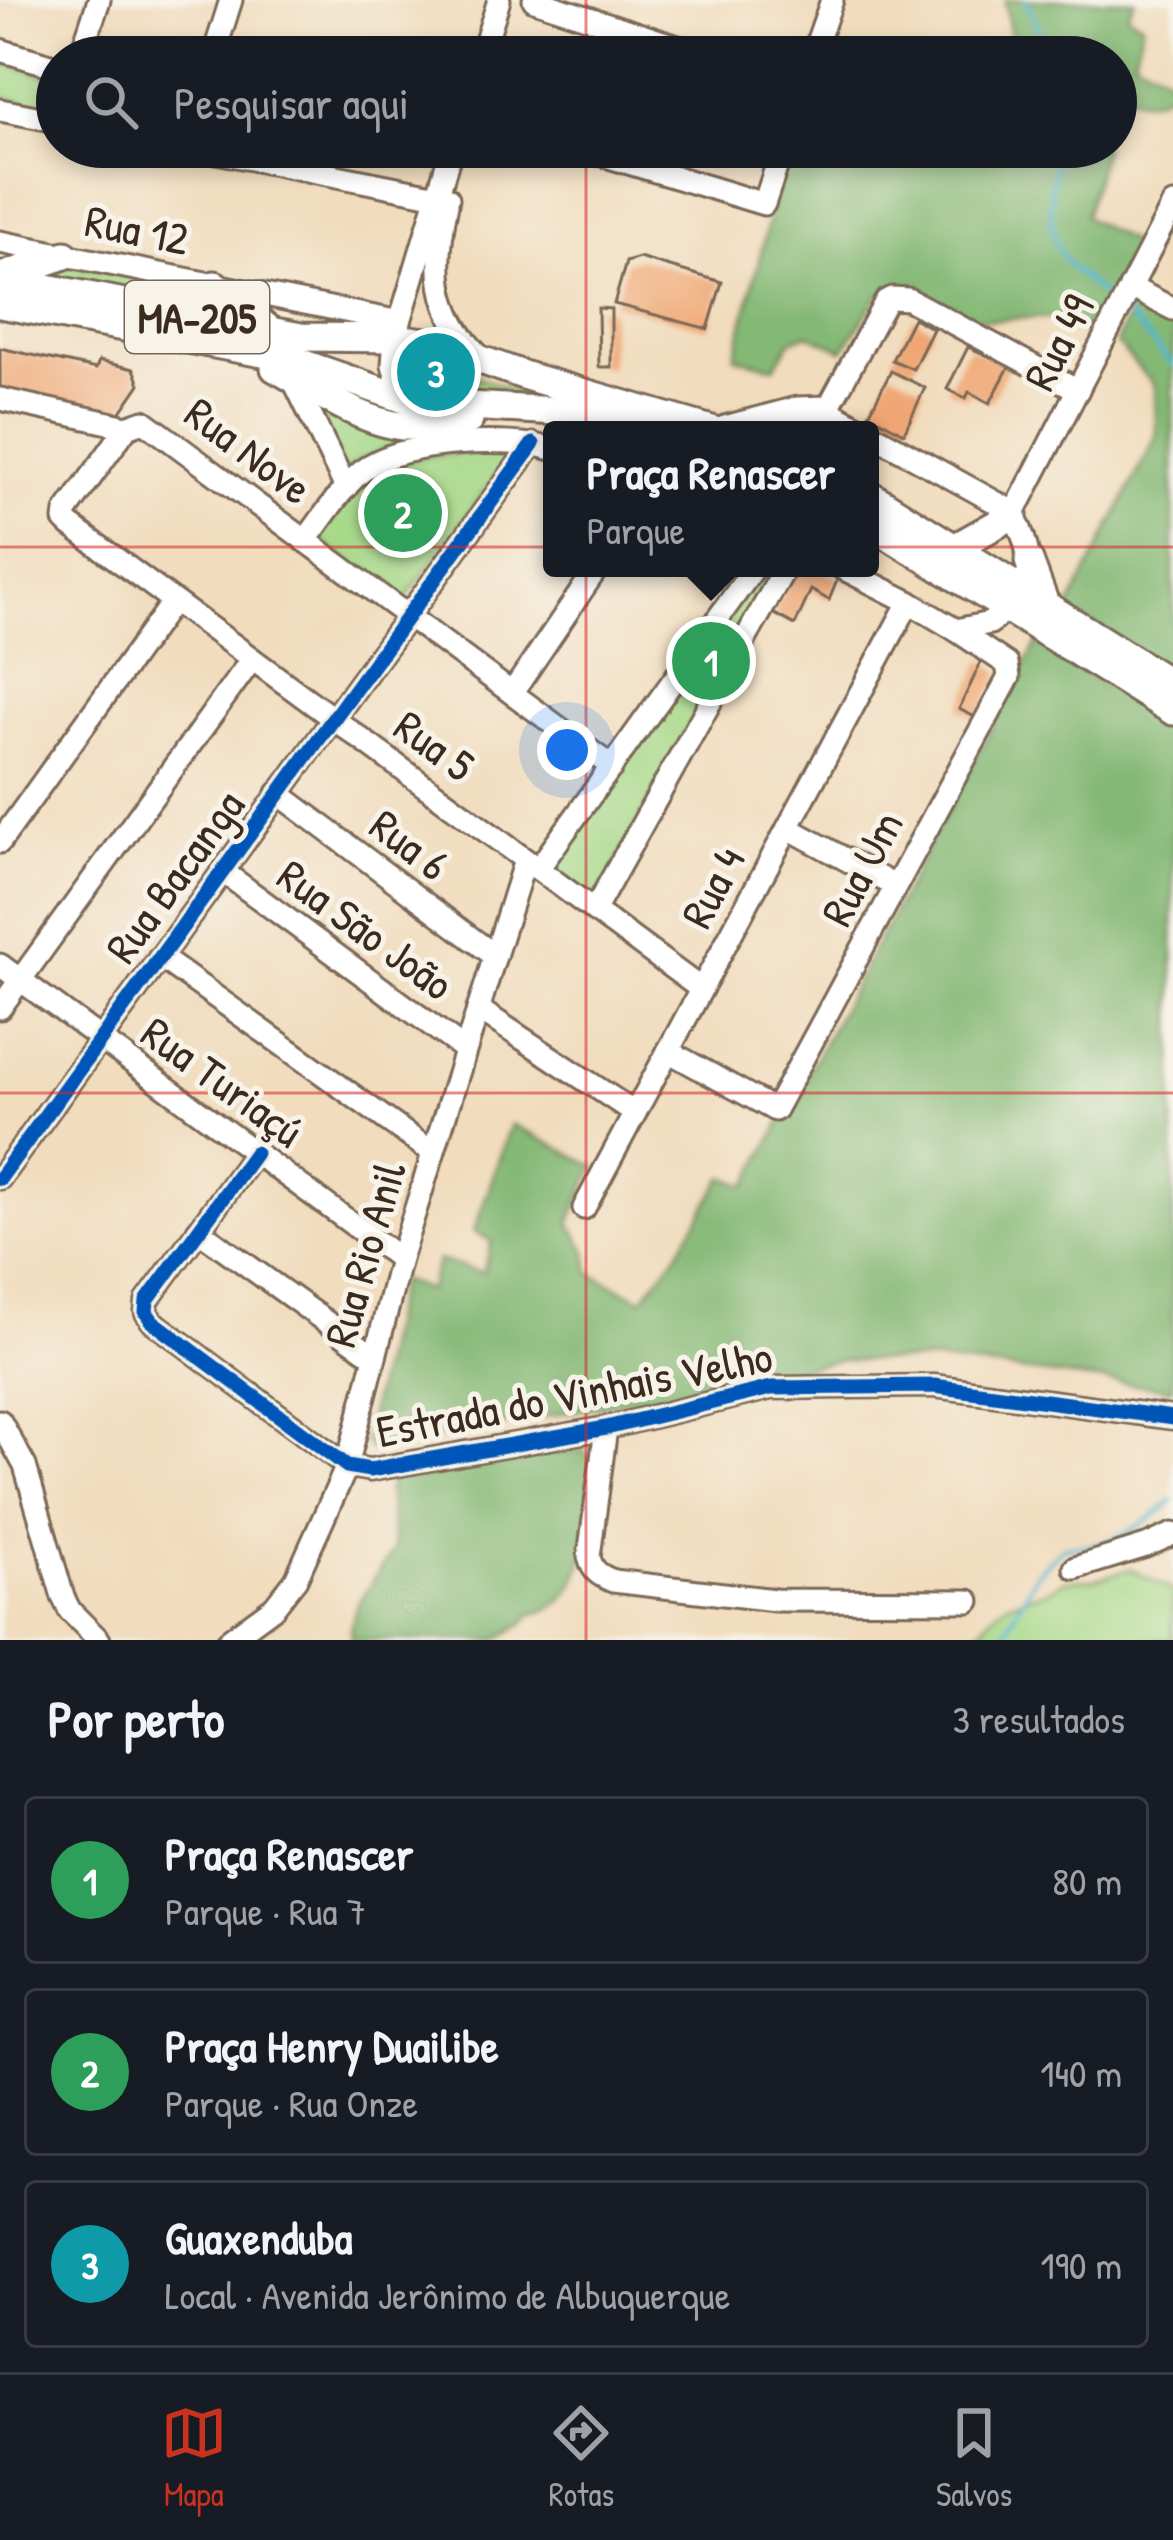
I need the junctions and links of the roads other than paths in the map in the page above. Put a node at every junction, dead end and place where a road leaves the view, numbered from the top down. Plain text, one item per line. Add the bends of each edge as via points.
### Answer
1 (99, 0) edge
2 (231, 0) edge
3 (499, 0) edge
4 (511, 0) edge
5 (534, 0) edge
6 (832, 0) edge
7 (87, 36) edge
8 (220, 36) edge
9 (488, 36) edge
10 (500, 36) edge
11 (645, 36) edge
12 (819, 36) edge
13 (0, 50) edge
14 (36, 61) edge
15 (0, 110) edge
16 (36, 117) edge
17 (299, 168) edge
18 (448, 168) edge
19 (455, 168) edge
20 (645, 168) edge
21 (776, 168) edge
22 (443, 196) junction
23 (1173, 205) edge
24 (0, 242) edge
25 (65, 255) junction
26 (0, 279) edge
27 (215, 285) junction
28 (1130, 287) junction
29 (0, 304) edge
30 (1173, 309) edge
31 (398, 330) junction
32 (270, 331) junction
33 (240, 348) junction
34 (486, 362) junction
35 (292, 377) junction
36 (1078, 390) junction
37 (0, 399) edge
38 (404, 400) junction
39 (827, 410) junction
40 (551, 421) edge
41 (601, 421) edge
42 (682, 421) edge
43 (759, 421) edge
44 (804, 421) edge
45 (848, 421) edge
46 (128, 427) junction
47 (879, 438) edge
48 (543, 446) edge
49 (346, 488) junction
50 (879, 500) edge
51 (1013, 514) junction
52 (65, 520) joint
53 (879, 528) edge
54 (305, 541) junction
55 (956, 547) junction
56 (591, 577) edge
57 (748, 577) edge
58 (780, 577) edge
59 (860, 577) edge
60 (1026, 591) junction
61 (173, 602) junction
62 (909, 602) junction
63 (408, 617) junction
64 (956, 630) junction
65 (252, 659) junction
66 (1173, 685) edge
67 (512, 694) junction
68 (1173, 711) edge
69 (332, 718) junction
70 (612, 767) junction
71 (278, 794) junction
72 (788, 828) junction
73 (0, 842) edge
74 (532, 865) junction
75 (222, 871) junction
76 (895, 886) junction
77 (594, 910) junction
78 (495, 956) junction
79 (160, 957) junction
80 (0, 965) edge
81 (20, 980) junction
82 (701, 989) junction
83 (0, 1008) edge
84 (478, 1009) junction
85 (100, 1039) junction
86 (465, 1050) junction
87 (668, 1051) junction
88 (635, 1113) junction
89 (255, 1153) junction
90 (433, 1153) junction
91 (0, 1178) edge
92 (584, 1208) dead end
93 (198, 1230) junction
94 (400, 1259) junction
95 (375, 1357) junction
96 (1173, 1418) edge
97 (0, 1421) edge
98 (606, 1428) junction
99 (346, 1466) junction
100 (1173, 1534) edge
101 (1075, 1568) dead end
102 (969, 1601) dead end
103 (99, 1640) edge
104 (229, 1640) edge

1 - 7 street
2 - 8 street
3 - 9 street
4 - 10 street
5 - 11 street
6 - 12 street
13 - 14 street
15 - 16 street
17 - 22 street
18 - 22 street
19 - 22 street
20 - 21 street via 764,205
22 - 31 street
22 - 34 street via 442,297 453,324
23 - 28 street, Rua 49
24 - 25 street, Rua 12
25 - 26 main road
25 - 27 street, Rua 12
26 - 32 main road, MA-205
27 - 31 street, Rua 12
27 - 32 main road
28 - 30 street
28 - 36 street, Rua 49
29 - 33 main road, MA-205
31 - 32 main road, MA-205 via 312,338
31 - 34 main road, MA-205
31 - 38 street via 394,375
33 - 35 main road
33 - 38 main road, MA-205
34 - 42 main road, MA-205
35 - 40 main road via 391,424
35 - 49 street
36 - 39 street via 908,299 892,298
36 - 51 street, Rua 49
37 - 46 street, Rua Nove
38 - 41 main road, MA-205 via 556,410
39 - 43 main road
39 - 44 street
39 - 45 street
46 - 52 street, Rua Nove
46 - 54 street, Rua Nove via 144,421
47 - 51 street
48 - 49 street via 404,452 372,464
48 - 63 street, Rua Bacanga
49 - 54 street
50 - 55 main road
51 - 55 main road
51 - 60 street
52 - 61 street, Rua 5
53 - 60 main road
54 - 63 street, Rua Nove
55 - 60 main road
56 - 67 street
57 - 70 street, Rua Rio Anil
58 - 77 street
59 - 62 street
60 - 64 street via 983,626
60 - 66 main road
60 - 68 main road
61 - 65 street, Rua 5
61 - 73 street
62 - 64 street
62 - 72 street, Rua 4
63 - 67 street, Rua Nove
63 - 69 street, Rua Bacanga
64 - 76 street, Rua Um via 1007,664 1009,677
65 - 69 street, Rua 5
65 - 81 street
67 - 70 street, Rua Nove
69 - 71 street, Rua Bacanga
69 - 74 street, Rua 5
70 - 74 street, Rua Rio Anil
71 - 75 street, Rua Bacanga
71 - 78 street, Rua 6
72 - 76 street
72 - 82 street, Rua 4
74 - 77 street, Rua 5
74 - 78 street, Rua Rio Anil
75 - 79 street, Rua Bacanga
75 - 86 street, Rua São João
76 - 87 street, Rua Um via 776,1110
77 - 82 street, Rua 5
78 - 84 street, Rua Rio Anil
79 - 85 street, Rua Bacanga
79 - 90 street
80 - 81 street, Rua Turiaçú
81 - 83 street
81 - 85 street, Rua Turiaçú
82 - 87 street, Rua 4
84 - 86 street, Rua Rio Anil
84 - 88 street
85 - 89 street, Rua Turiaçú
85 - 91 street, Rua Bacanga
86 - 90 street, Rua Rio Anil
87 - 88 street, Rua 4
88 - 92 street, Rua 4
89 - 93 street
89 - 94 street, Rua Turiaçú
90 - 94 street, Rua Rio Anil
93 - 95 street
93 - 99 street via 147,1301 152,1321
94 - 95 street, Rua Rio Anil
95 - 99 street, Rua Rio Anil
96 - 98 street, Estrada do Vinhais Velho via 934,1386 814,1386 747,1392
97 - 103 street via 26,1466 63,1598
98 - 99 street, Estrada do Vinhais Velho via 370,1470
98 - 102 street via 589,1546 598,1575 776,1600
99 - 104 street, Rua Rio Anil via 296,1580
100 - 101 street

